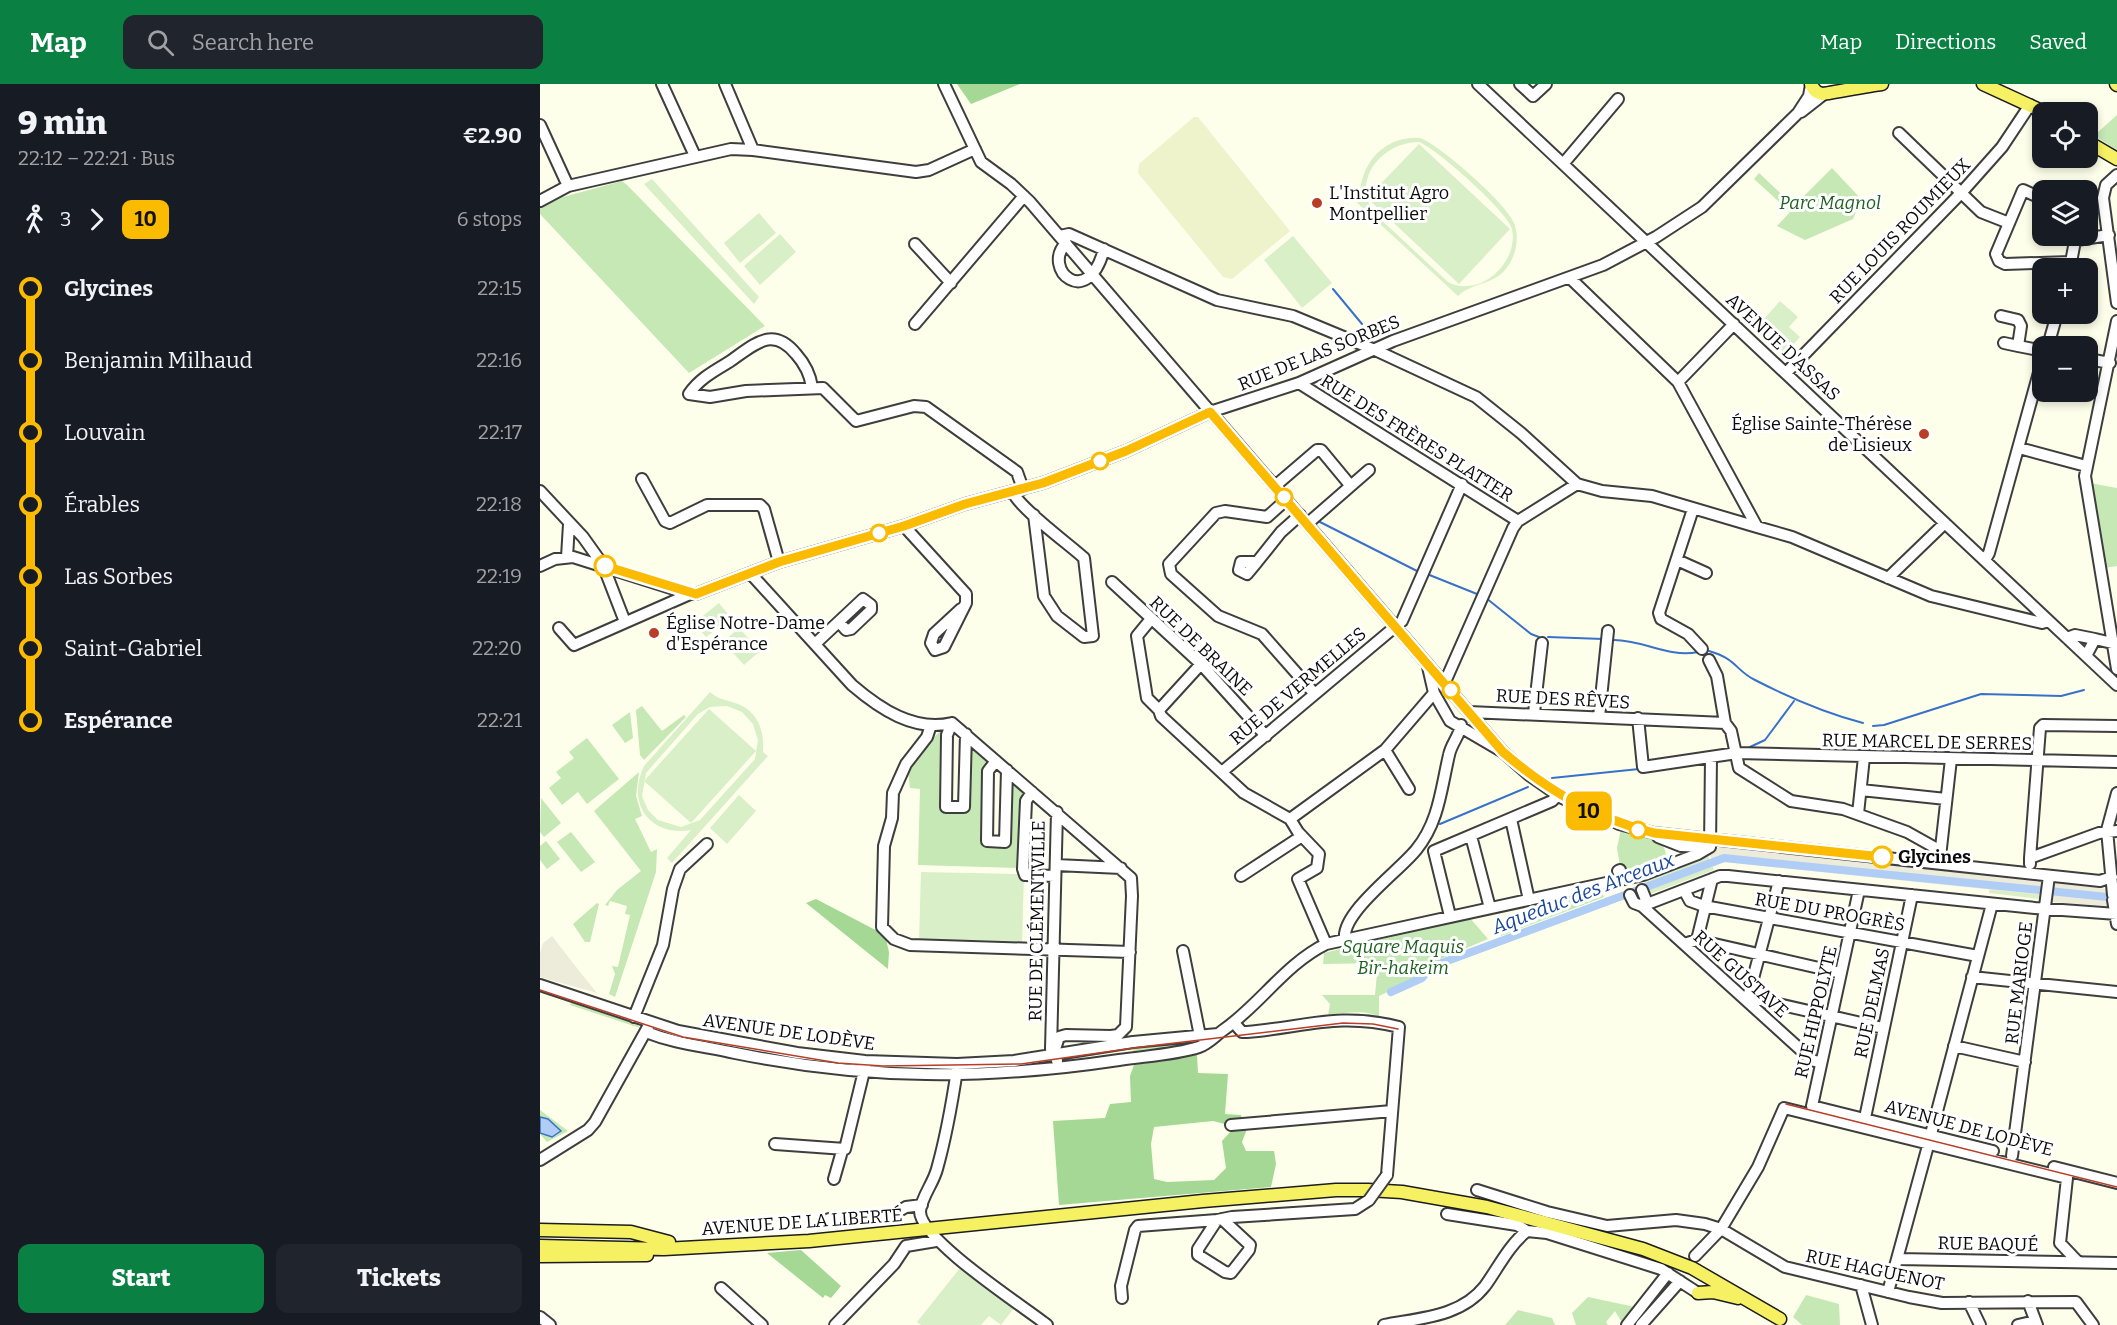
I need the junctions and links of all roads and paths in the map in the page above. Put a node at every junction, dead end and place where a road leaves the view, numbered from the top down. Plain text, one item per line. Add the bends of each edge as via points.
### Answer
1 (662, 84) edge
2 (725, 84) edge
3 (944, 84) edge
4 (1520, 84) edge
5 (1546, 84) edge
6 (1811, 84) edge
7 (1882, 84) edge
8 (1983, 84) edge
9 (1858, 85) edge
10 (1485, 86) edge
11 (1831, 90) edge
12 (1618, 99) dead end
13 (2030, 105) joint
14 (1798, 113) junction
15 (540, 124) edge
16 (1899, 133) dead end
17 (2098, 148) edge
18 (975, 149) junction
19 (753, 150) junction
20 (696, 156) junction
21 (2117, 159) edge
22 (1563, 164) junction
23 (2117, 175) edge
24 (568, 186) junction
25 (1962, 192) junction
26 (2032, 194) edge
27 (1024, 196) junction
28 (540, 201) edge
29 (2009, 223) junction
30 (2109, 235) junction
31 (2098, 236) edge
32 (1063, 240) junction
33 (1646, 242) junction
34 (915, 244) dead end
35 (1104, 249) junction
36 (2032, 264) edge
37 (1093, 275) junction
38 (1571, 279) junction
39 (951, 283) junction
40 (2117, 303) edge
41 (2001, 316) dead end
42 (2117, 321) edge
43 (915, 324) dead end
44 (1734, 324) junction
45 (2004, 343) dead end
46 (2018, 346) junction
47 (2032, 349) edge
48 (1375, 350) junction
49 (2098, 361) edge
50 (2110, 363) junction
51 (1786, 373) junction
52 (1678, 382) junction
53 (1299, 383) junction
54 (812, 387) junction
55 (2032, 399) edge
56 (1210, 412) junction
57 (2019, 448) junction
58 (2086, 466) junction
59 (1369, 470) dead end
60 (642, 479) dead end
61 (1462, 484) junction
62 (1577, 484) junction
63 (1350, 485) junction
64 (1275, 486) junction
65 (1018, 490) junction
66 (540, 491) edge
67 (1286, 500) junction
68 (1693, 509) junction
69 (1035, 515) junction
70 (1267, 517) junction
71 (1303, 520) junction
72 (1945, 523) junction
73 (569, 524) junction
74 (1515, 525) junction
75 (904, 526) junction
76 (1757, 527) junction
77 (1281, 532) junction
78 (590, 549) junction
79 (567, 557) junction
80 (582, 559) junction
81 (1677, 560) junction
82 (1985, 560) junction
83 (779, 562) junction
84 (1257, 562) dead end
85 (541, 564) edge
86 (603, 564) junction
87 (750, 573) junction
88 (1706, 573) dead end
89 (1888, 578) junction
90 (1112, 582) dead end
91 (690, 594) junction
92 (962, 609) dead end
93 (1151, 619) junction
94 (2049, 621) junction
95 (625, 622) junction
96 (839, 622) dead end
97 (1395, 626) junction
98 (559, 628) dead end
99 (1608, 631) dead end
100 (2067, 638) junction
101 (2095, 639) junction
102 (816, 643) junction
103 (1542, 643) dead end
104 (2114, 645) edge
105 (1702, 649) dead end
106 (2090, 659) junction
107 (1709, 660) dead end
108 (1201, 664) junction
109 (1428, 667) junction
110 (2117, 669) edge
111 (1445, 682) junction
112 (2117, 685) edge
113 (1314, 693) junction
114 (1434, 693) junction
115 (1465, 708) junction
116 (1159, 710) junction
117 (1534, 713) junction
118 (1448, 717) junction
119 (1599, 717) junction
120 (1638, 718) junction
121 (952, 723) junction
122 (1725, 723) junction
123 (931, 725) junction
124 (1461, 725) junction
125 (2117, 726) edge
126 (966, 734) junction
127 (1266, 736) junction
128 (1385, 750) junction
129 (1503, 752) junction
130 (1737, 753) junction
131 (1864, 757) junction
132 (1712, 758) junction
133 (1951, 759) junction
134 (996, 761) junction
135 (2037, 761) junction
136 (2117, 762) edge
137 (1007, 770) junction
138 (1223, 771) junction
139 (1409, 789) dead end
140 (1861, 790) junction
141 (1032, 792) junction
142 (2117, 793) edge
143 (1558, 795) junction
144 (1946, 799) junction
145 (1057, 812) junction
146 (1858, 814) junction
147 (1290, 819) junction
148 (1511, 819) junction
149 (2112, 831) edge
150 (1654, 833) junction
151 (1302, 836) junction
152 (1471, 836) junction
153 (1689, 837) junction
154 (1710, 843) junction
155 (707, 844) dead end
156 (1420, 844) junction
157 (1681, 846) junction
158 (1434, 851) junction
159 (1941, 851) junction
160 (2030, 858) junction
161 (1939, 863) junction
162 (1121, 868) junction
163 (1055, 871) junction
164 (1621, 873) junction
165 (2029, 873) junction
166 (2115, 873) edge
167 (1638, 875) junction
168 (1241, 876) dead end
169 (2049, 876) junction
170 (1712, 879) junction
171 (1779, 881) junction
172 (1684, 890) junction
173 (1859, 890) junction
174 (1912, 895) junction
175 (1530, 900) junction
176 (1992, 904) junction
177 (1704, 906) junction
178 (1490, 908) junction
179 (2045, 909) junction
180 (1646, 910) junction
181 (1450, 916) junction
182 (1771, 917) junction
183 (2116, 917) edge
184 (1851, 932) junction
185 (1345, 939) junction
186 (1697, 940) junction
187 (1902, 941) junction
188 (1326, 944) junction
189 (1684, 944) junction
190 (1052, 950) junction
191 (1183, 951) dead end
192 (1130, 952) junction
193 (1760, 956) junction
194 (1978, 956) junction
195 (1841, 973) junction
196 (1972, 977) junction
197 (2035, 984) junction
198 (540, 985) edge
199 (2117, 992) edge
200 (1747, 1001) junction
201 (1832, 1016) junction
202 (634, 1017) junction
203 (1234, 1023) junction
204 (648, 1027) junction
205 (1883, 1028) junction
206 (1219, 1034) junction
207 (1200, 1036) junction
208 (1954, 1046) junction
209 (1054, 1055) junction
210 (865, 1061) junction
211 (2025, 1062) junction
212 (1821, 1063) junction
213 (957, 1064) junction
214 (1055, 1070) junction
215 (864, 1073) junction
216 (956, 1076) junction
217 (1812, 1106) joint
218 (1392, 1111) junction
219 (1865, 1118) junction
220 (1232, 1125) dead end
221 (1930, 1138) junction
222 (775, 1144) dead end
223 (842, 1151) junction
224 (2012, 1156) junction
225 (540, 1160) edge
226 (834, 1179) dead end
227 (2117, 1183) edge
228 (1477, 1190) dead end
229 (922, 1205) junction
230 (1065, 1214) junction
231 (1447, 1214) dead end
232 (829, 1219) dead end
233 (1219, 1219) junction
234 (925, 1224) junction
235 (1574, 1229) junction
236 (1721, 1229) junction
237 (540, 1230) edge
238 (1527, 1231) junction
239 (936, 1241) junction
240 (540, 1246) edge
241 (708, 1248) junction
242 (664, 1249) junction
243 (540, 1256) edge
244 (1898, 1259) junction
245 (1693, 1262) junction
246 (2078, 1262) junction
247 (2117, 1263) edge
248 (1668, 1273) junction
249 (1680, 1281) junction
250 (1861, 1285) junction
251 (721, 1288) dead end
252 (1888, 1292) junction
253 (1698, 1293) junction
254 (1122, 1298) dead end
255 (1753, 1301) junction
256 (2028, 1301) junction
257 (1969, 1302) junction
258 (540, 1317) edge
259 (1436, 1321) edge
260 (1784, 1322) edge
261 (2036, 1323) edge
262 (550, 1325) edge
263 (762, 1325) edge
264 (835, 1325) edge
265 (1047, 1325) edge
266 (1384, 1325) edge
267 (1627, 1325) edge
268 (1641, 1325) edge
269 (1872, 1325) edge
270 (1980, 1325) edge
271 (2018, 1325) edge
272 (2093, 1325) edge

1 - 20 street
2 - 19 street
3 - 18 street
4 - 5 street via 1533,96
6 - 11 main road via 1816,92
6 - 14 street, RUE DE LAS SORBES via 1809,96
7 - 9 main road
8 - 13 main road
9 - 11 main road
10 - 22 street, AVENUE D'ASSAS
11 - 14 street, RUE DE LAS SORBES
12 - 22 street
13 - 25 street, RUE LOUIS ROUMIEUX via 2002,147
14 - 33 street, RUE DE LAS SORBES via 1702,207
15 - 24 street
16 - 25 street
17 - 21 main road
18 - 19 street via 916,172
18 - 27 street via 981,162
19 - 20 street via 731,149
20 - 24 street
22 - 33 street, AVENUE D'ASSAS
23 - 30 street via 2104,191
24 - 28 street
25 - 29 street via 1981,212
25 - 51 street, RUE LOUIS ROUMIEUX
26 - 29 street via 2023,190
27 - 32 street
27 - 39 street
29 - 36 street via 1996,254 1999,261
30 - 31 street
30 - 40 street
32 - 35 street via 1069,234
32 - 37 street
32 - 37 street via 1059,262 1064,275 1082,281
33 - 38 street, RUE DE LAS SORBES
33 - 44 street, AVENUE D'ASSAS
34 - 39 street
35 - 37 street via 1100,267
35 - 48 street via 1217,300 1293,316
37 - 56 street
38 - 48 street, RUE DE LAS SORBES
38 - 52 street
39 - 43 street
41 - 46 street via 2018,320
42 - 50 street
44 - 51 street, AVENUE D'ASSAS
44 - 52 street
45 - 46 street
46 - 47 street
48 - 53 street, RUE DE LAS SORBES
48 - 62 street via 1476,397
49 - 50 street
50 - 58 street
51 - 72 street, AVENUE D'ASSAS
52 - 76 street
53 - 56 street, RUE DE LAS SORBES
53 - 61 street, RUE DES FRÈRES PLATTER
54 - 54 street via 809,373 798,356 783,341 772,338 702,379 689,394 710,398 746,391
54 - 65 street via 830,392 856,421 914,406 926,407 1017,472
55 - 57 street
56 - 64 street
56 - 65 street, RUE DE LAS SORBES via 1126,451
57 - 58 street
57 - 82 street
58 - 104 street via 2086,489
59 - 63 street
60 - 83 street via 665,521 670,523 707,505 760,505
61 - 74 street, RUE DES FRÈRES PLATTER
61 - 97 street, RUE DE VERMELLES via 1406,614
62 - 68 street via 1652,496
62 - 74 street
63 - 64 street via 1317,450
63 - 71 street via 1350,489
64 - 67 street
65 - 69 street via 1015,498
65 - 75 street, RUE DE LAS SORBES
66 - 73 street
67 - 70 street
67 - 71 street
68 - 76 street
68 - 81 street
69 - 69 street via 1084,558 1093,636 1084,637 1057,616 1044,596
70 - 77 street
70 - 113 street via 1216,513 1169,564 1171,574 1227,622 1248,626 1262,634
71 - 77 street
71 - 97 street
72 - 82 street, AVENUE D'ASSAS
72 - 89 street
73 - 78 street
73 - 79 street
74 - 111 street
75 - 83 street, RUE DE LAS SORBES
75 - 92 street via 965,592
76 - 89 street via 1792,537
77 - 84 street
78 - 80 street
78 - 86 street
79 - 80 street
79 - 85 street
80 - 86 street
81 - 88 street
81 - 105 street via 1659,613 1661,619 1688,634
82 - 94 street, AVENUE D'ASSAS
83 - 87 street, RUE DE LAS SORBES
86 - 91 street
86 - 95 street
87 - 91 street, RUE DE LAS SORBES
87 - 102 street
89 - 94 street via 1931,596 2042,623
90 - 93 street, RUE DE BRAINE
91 - 95 street, RUE DE LAS SORBES
93 - 108 street, RUE DE BRAINE
93 - 116 street via 1137,636 1147,698
94 - 100 street, AVENUE D'ASSAS
95 - 98 street, RUE DE LAS SORBES via 574,645
96 - 102 street
97 - 109 street
97 - 113 street, RUE DE VERMELLES
99 - 119 street
100 - 101 street via 2075,635
100 - 106 street, AVENUE D'ASSAS
101 - 104 street
101 - 106 street
102 - 123 street via 871,701 893,715
103 - 117 street
104 - 106 street via 2104,658
104 - 110 street
106 - 112 street, AVENUE D'ASSAS
107 - 122 street via 1717,676
108 - 116 street
108 - 127 street, RUE DE BRAINE
109 - 111 street
109 - 114 street
111 - 115 street
113 - 127 street, RUE DE VERMELLES
114 - 118 street
114 - 128 street
115 - 117 street, RUE DES RÊVES
115 - 118 street via 1452,706
115 - 124 street via 1467,721
115 - 129 street
116 - 138 street
117 - 119 street, RUE DES RÊVES
118 - 124 street
119 - 120 street, RUE DES RÊVES
120 - 122 street
120 - 132 street, RUE DES RÊVES via 1643,766
121 - 123 street
121 - 126 street, RUE DE CLÉMENTVILLE
121 - 126 street via 947,735 946,807 964,807
122 - 130 street
123 - 190 street via 893,793 892,818 884,846 882,927 902,944
124 - 129 street
124 - 156 street via 1449,755 1439,805
125 - 135 street via 2043,725
126 - 134 street, RUE DE CLÉMENTVILLE
127 - 138 street, RUE DE VERMELLES
128 - 139 street
128 - 147 street
129 - 143 street
130 - 131 street, RUE MARCEL DE SERRES
130 - 132 street, RUE DES RÊVES
130 - 146 street via 1739,768 1791,801
131 - 133 street, RUE MARCEL DE SERRES
131 - 140 street
132 - 154 street
133 - 135 street, RUE MARCEL DE SERRES
133 - 144 street
134 - 137 street, RUE DE CLÉMENTVILLE
134 - 137 street via 988,771 987,841 1005,842
135 - 136 street, RUE MARCEL DE SERRES
135 - 160 street
137 - 141 street, RUE DE CLÉMENTVILLE
138 - 147 street via 1244,794
140 - 144 street
140 - 146 street
141 - 145 street, RUE DE CLÉMENTVILLE
141 - 163 street via 1026,801 1023,869 1025,875
142 - 149 street
143 - 148 street
143 - 150 street via 1619,824
144 - 159 street
145 - 162 street
145 - 163 street, RUE DE CLÉMENTVILLE
146 - 159 street via 1907,832
147 - 151 street
148 - 152 street
148 - 175 street
149 - 160 street
149 - 166 street
150 - 153 street
150 - 157 street
151 - 168 street
151 - 188 street via 1319,854 1320,863 1298,879
152 - 158 street
152 - 178 street
153 - 154 street
153 - 157 street
154 - 157 street
154 - 161 street
154 - 167 street via 1698,854
155 - 202 street via 680,869 663,945
156 - 158 street
156 - 185 street via 1353,916 1345,928
157 - 167 street via 1665,861
158 - 181 street
159 - 161 street
160 - 165 street
161 - 165 street
162 - 163 street
162 - 192 street via 1132,883
163 - 190 street, RUE DE CLÉMENTVILLE
164 - 167 street, AVENUE DE LODÈVE
164 - 175 street, AVENUE DE LODÈVE
164 - 180 street, RUE GUSTAVE via 1634,903
165 - 169 street
166 - 169 street via 2103,881
166 - 183 street
167 - 180 street
169 - 179 street, RUE MARIOGE
170 - 171 street via 1728,876
170 - 172 street
170 - 177 street
171 - 173 street
171 - 182 street
172 - 177 street, RUE DU PROGRÈS via 1690,901
172 - 180 street
173 - 174 street
173 - 184 street, RUE HIPPOLYTE
174 - 176 street
174 - 187 street, RUE DELMAS
175 - 178 street, AVENUE DE LODÈVE
176 - 179 street
176 - 194 street
177 - 182 street, RUE DU PROGRÈS
177 - 186 street
178 - 181 street, AVENUE DE LODÈVE
179 - 183 street
179 - 197 street, RUE MARIOGE
180 - 189 street, RUE GUSTAVE
181 - 185 street, AVENUE DE LODÈVE
182 - 184 street, RUE DU PROGRÈS
182 - 193 street
184 - 187 street, RUE DU PROGRÈS
184 - 195 street, RUE HIPPOLYTE
185 - 188 street, AVENUE DE LODÈVE
186 - 189 street
186 - 193 street
187 - 194 street, RUE DU PROGRÈS
187 - 205 street, RUE DELMAS
188 - 203 street, AVENUE DE LODÈVE via 1298,961
189 - 200 street, RUE GUSTAVE
190 - 192 street
190 - 209 street, RUE DE CLÉMENTVILLE
191 - 207 street
192 - 209 street via 1128,1022 1123,1031 1111,1036 1059,1037
193 - 195 street
193 - 200 street
194 - 196 street
195 - 201 street, RUE HIPPOLYTE
196 - 197 street
196 - 208 street
197 - 199 street
197 - 211 street, RUE MARIOGE
198 - 202 street, AVENUE DE LODÈVE
200 - 201 street via 1756,999
200 - 212 street, RUE GUSTAVE via 1812,1060
201 - 205 street
201 - 212 street, RUE HIPPOLYTE
202 - 204 street, AVENUE DE LODÈVE
203 - 206 street, AVENUE DE LODÈVE
203 - 218 street via 1242,1032 1342,1019 1399,1027
204 - 210 street, AVENUE DE LODÈVE
204 - 215 street, AVENUE DE LODÈVE via 674,1043
204 - 225 street via 595,1122
205 - 219 street, RUE DELMAS
206 - 207 street, AVENUE DE LODÈVE
206 - 214 street, AVENUE DE LODÈVE via 1190,1049
207 - 209 street, AVENUE DE LODÈVE
208 - 211 street
208 - 221 street
209 - 213 street, AVENUE DE LODÈVE
209 - 214 street, RUE DE CLÉMENTVILLE
210 - 213 street, AVENUE DE LODÈVE
210 - 215 street
211 - 224 street, RUE MARIOGE
212 - 217 street, RUE HIPPOLYTE
213 - 216 street
214 - 216 street, AVENUE DE LODÈVE
215 - 216 street, AVENUE DE LODÈVE
215 - 223 street
216 - 229 street via 936,1172
217 - 219 street, AVENUE DE LODÈVE
218 - 220 street
218 - 233 street, bridge via 1387,1175 1369,1200 1355,1209
219 - 221 street, AVENUE DE LODÈVE
221 - 224 street, AVENUE DE LODÈVE
221 - 236 street via 1784,1108 1758,1167
221 - 244 street
221 - 246 street via 2067,1178 2060,1243
222 - 223 street
223 - 226 street
224 - 227 street, AVENUE DE LODÈVE
228 - 236 street, RUE HAGUENOT via 1607,1226 1676,1220
229 - 232 street via 892,1215
229 - 234 street
230 - 234 main road, AVENUE DE LA LIBERTÉ
230 - 234 main road, AVENUE DE LA LIBERTÉ
230 - 235 main road, AVENUE DE LA LIBERTÉ via 1368,1190 1448,1199
231 - 238 street via 1516,1225
233 - 233 street via 1198,1249 1198,1255 1231,1273 1250,1245
233 - 254 street via 1138,1226 1121,1286
234 - 239 street
234 - 241 main road, AVENUE DE LA LIBERTÉ via 809,1241
235 - 245 main road, AVENUE DE LA LIBERTÉ
235 - 260 main road, AVENUE DE LA LIBERTÉ via 1632,1241 1692,1260 1733,1283
236 - 245 street
236 - 250 street, RUE HAGUENOT via 1785,1267
237 - 241 main road via 631,1232
238 - 248 street via 1547,1233
238 - 259 street via 1478,1293
239 - 264 street via 906,1246 894,1264
239 - 265 street
240 - 242 main road, AVENUE DE LA LIBERTÉ
241 - 242 main road, AVENUE DE LA LIBERTÉ
242 - 243 main road via 643,1256
244 - 246 street, RUE BAQUÉ
244 - 252 street
245 - 253 main road via 1705,1281
245 - 255 main road, AVENUE DE LA LIBERTÉ
246 - 247 street, RUE BAQUÉ
248 - 249 street
248 - 267 street
249 - 253 street
249 - 268 street
250 - 252 street, RUE HAGUENOT
250 - 269 street
251 - 263 street
252 - 257 street, RUE HAGUENOT via 1942,1303
253 - 255 main road via 1713,1292
255 - 260 main road, AVENUE DE LA LIBERTÉ
256 - 257 street, RUE HAGUENOT
256 - 261 street
256 - 272 street, RUE HAGUENOT via 2076,1302
257 - 270 street
258 - 262 street
259 - 266 street via 1424,1316
261 - 271 street

